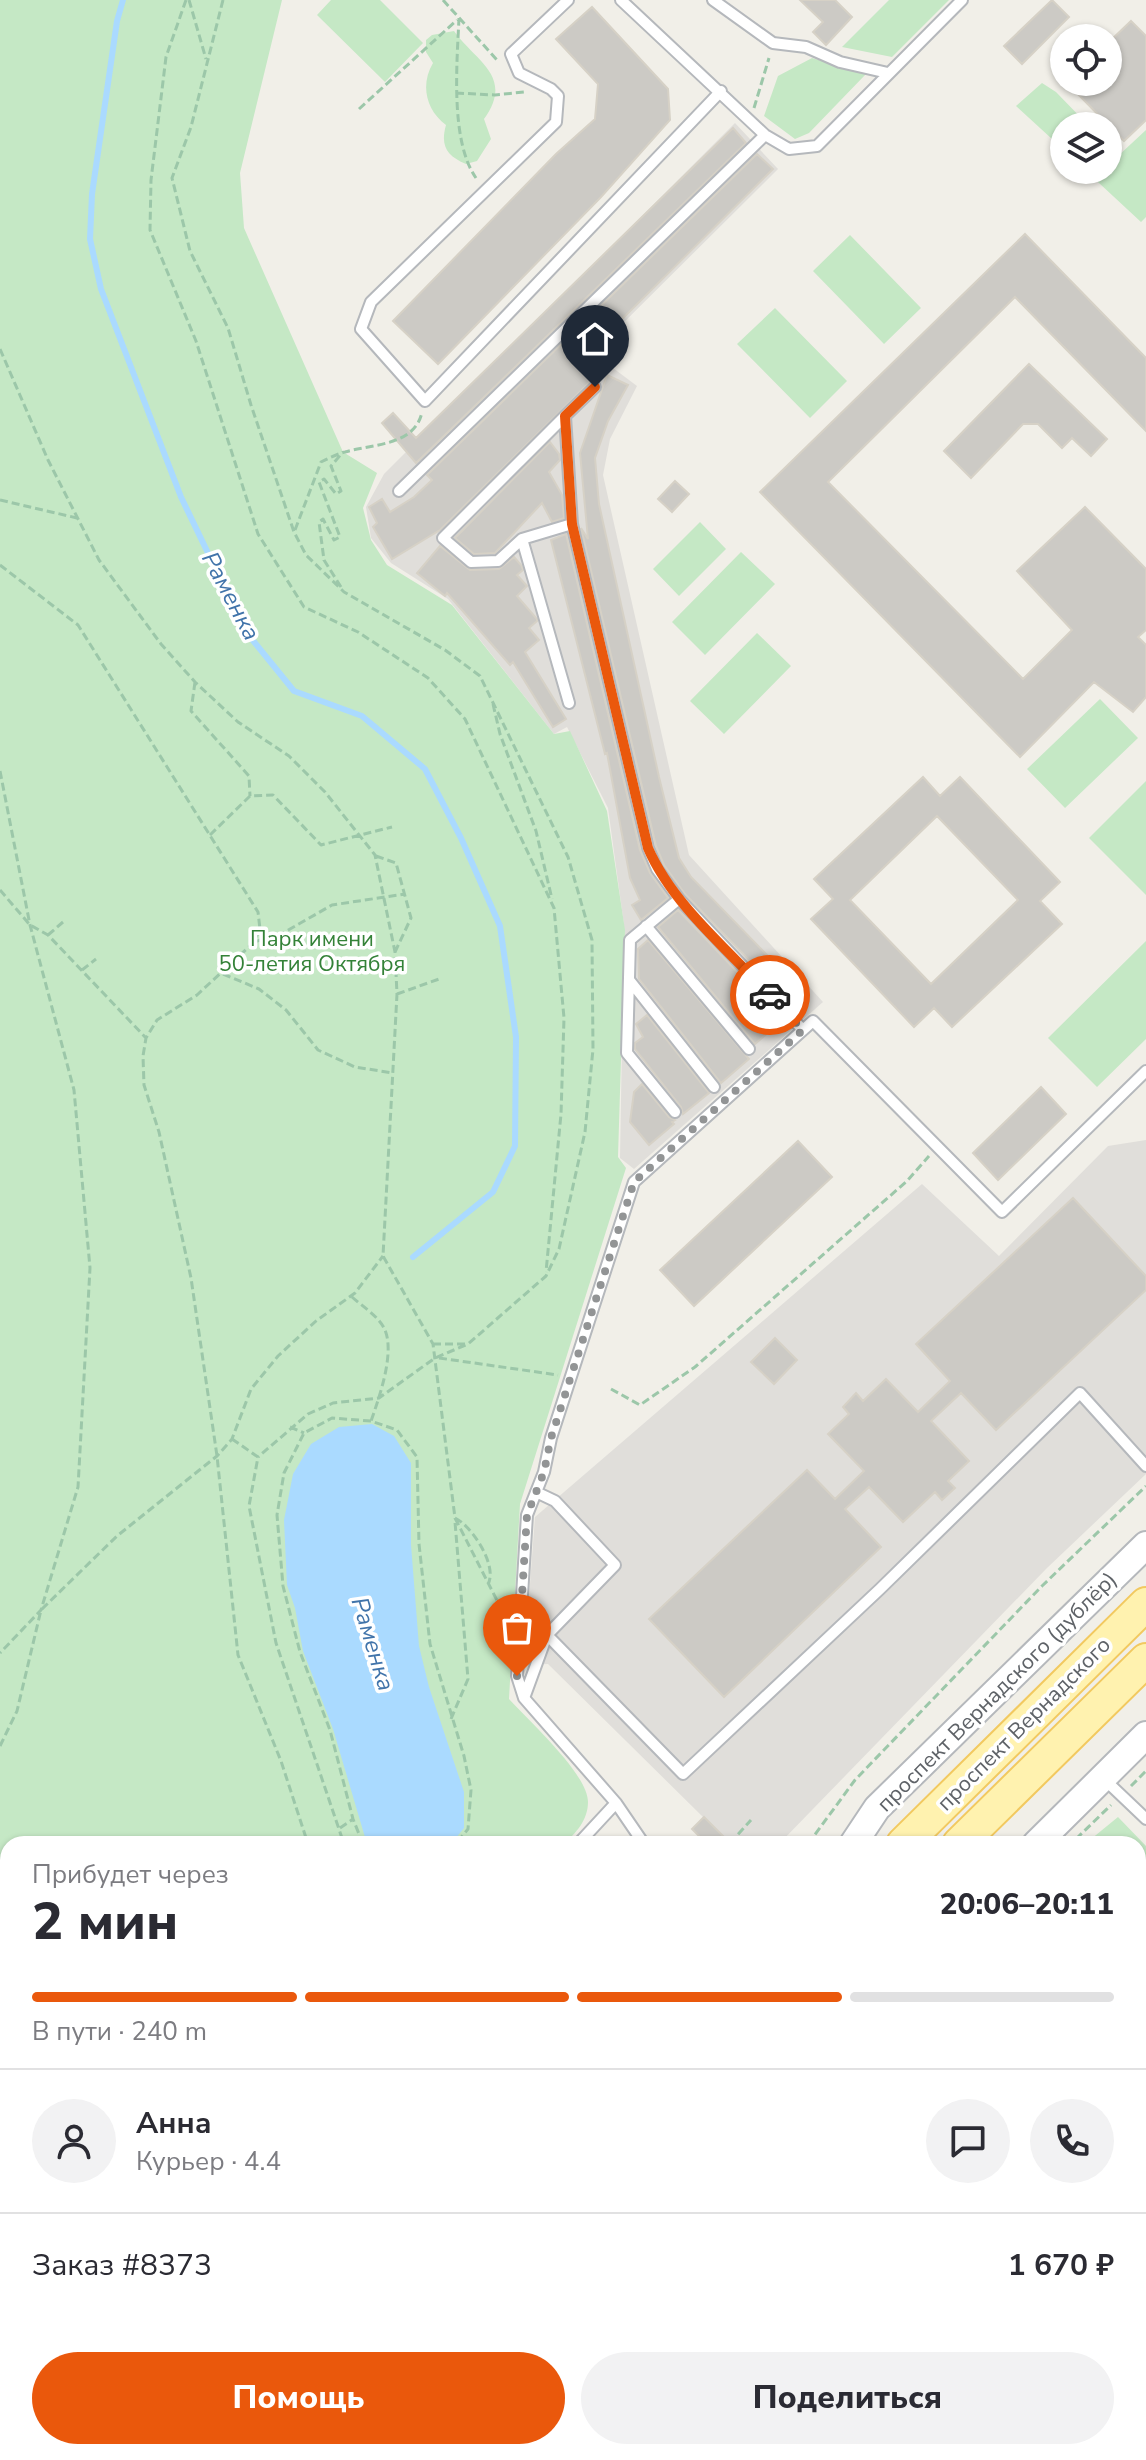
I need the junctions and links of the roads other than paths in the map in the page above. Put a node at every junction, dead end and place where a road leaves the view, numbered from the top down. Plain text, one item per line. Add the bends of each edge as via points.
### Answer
1 (568, 0) edge
2 (621, 0) edge
3 (713, 0) edge
4 (962, 0) edge
5 (888, 73) junction
6 (721, 91) junction
7 (765, 135) junction
8 (595, 387) dead end
9 (565, 416) junction
10 (399, 491) dead end
11 (572, 524) junction
12 (522, 539) junction
13 (569, 703) dead end
14 (679, 899) junction
15 (646, 926) junction
16 (630, 981) junction
17 (803, 1030) junction
18 (749, 1049) dead end
19 (1146, 1071) edge
20 (714, 1087) dead end
21 (675, 1112) dead end
22 (1146, 1466) edge
23 (536, 1492) junction
24 (1146, 1545) edge
25 (1146, 1604) edge
26 (547, 1635) junction
27 (1146, 1660) edge
28 (524, 1698) junction
29 (1146, 1735) edge
30 (1112, 1787) junction
31 (616, 1803) junction
32 (877, 1808) junction
33 (1146, 1819) edge
34 (585, 1836) edge
35 (639, 1836) edge
36 (858, 1836) edge
37 (876, 1836) edge
38 (911, 1836) edge
39 (967, 1836) edge
40 (1047, 1836) edge

1 - 6 lane via 511,54 519,73 558,96 556,122 371,302 361,329 425,401
2 - 6 lane
3 - 5 lane via 773,43 806,47 840,62
4 - 5 lane
5 - 7 lane via 817,146 789,149
6 - 7 lane
7 - 10 lane
8 - 9 lane
9 - 11 lane
9 - 12 lane via 443,538 471,562 498,561
11 - 12 lane
11 - 14 lane via 648,848
12 - 13 lane
14 - 15 lane
14 - 17 lane
15 - 16 lane via 630,940
15 - 18 lane
16 - 20 lane
16 - 21 lane via 627,1053
17 - 19 lane via 813,1021 1002,1212
17 - 23 lane via 634,1182
22 - 26 lane via 1080,1393 683,1774
23 - 26 lane via 555,1501 615,1565
23 - 28 lane via 527,1515 517,1676
24 - 32 street, проспект Вернадского (дублёр)
25 - 38 main road, проспект Вернадского
26 - 28 lane
27 - 39 main road, проспект Вернадского
28 - 31 lane
29 - 30 street
30 - 33 lane
30 - 40 street
31 - 34 lane
31 - 35 lane
32 - 36 street, проспект Вернадского (дублёр)
32 - 37 street

